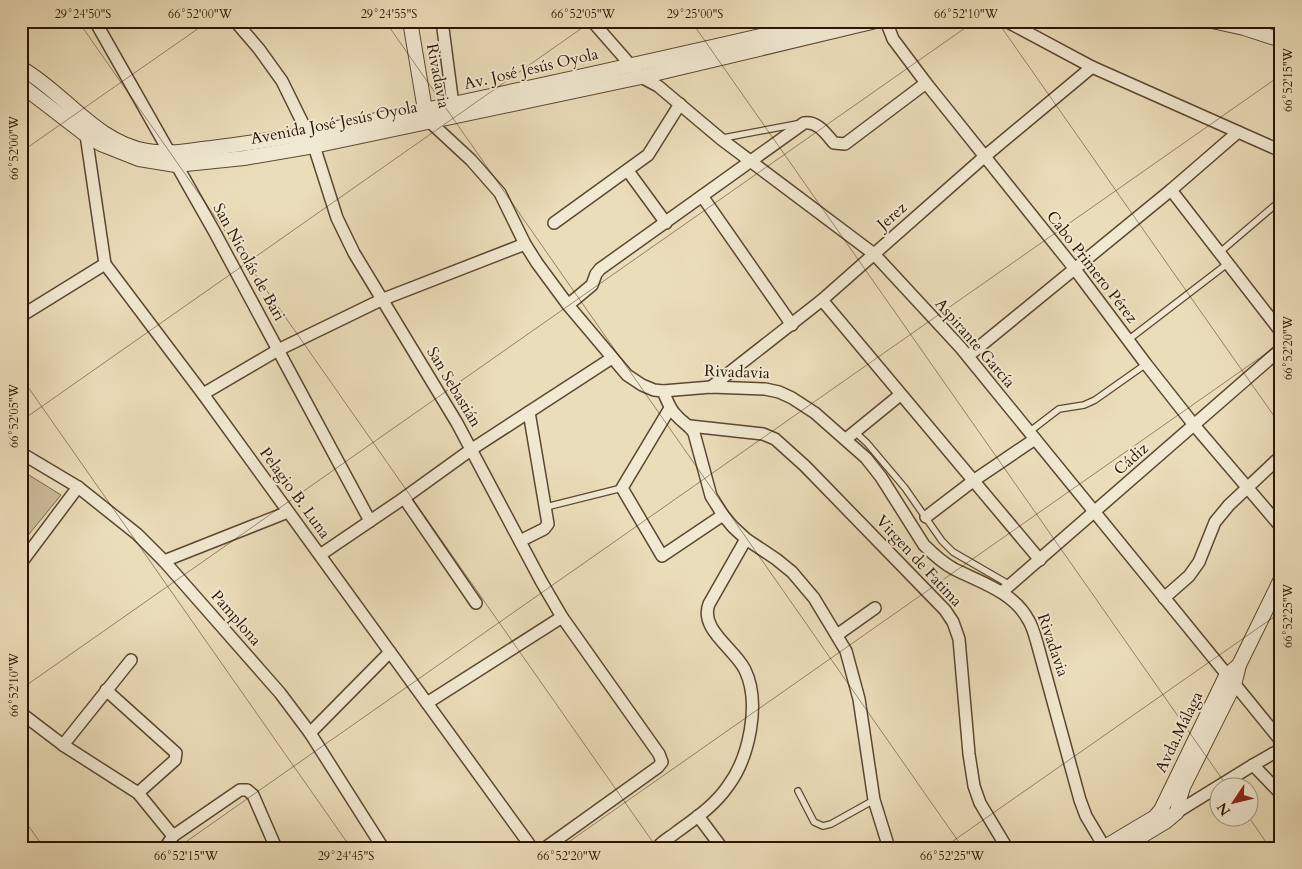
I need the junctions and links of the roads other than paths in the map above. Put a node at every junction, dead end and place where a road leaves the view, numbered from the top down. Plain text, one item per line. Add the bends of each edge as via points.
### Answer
1 (95, 21) edge
2 (235, 21) edge
3 (410, 21) edge
4 (442, 21) edge
5 (592, 21) edge
6 (825, 21) edge
7 (876, 21) edge
8 (886, 21) edge
9 (1006, 21) edge
10 (1212, 21) edge
11 (798, 24) edge
12 (1281, 40) edge
13 (629, 65) junction
14 (1092, 67) junction
15 (21, 68) edge
16 (641, 77) junction
17 (926, 83) junction
18 (21, 85) edge
19 (453, 104) junction
20 (680, 104) junction
21 (428, 116) junction
22 (804, 123) junction
23 (1238, 132) junction
24 (86, 135) junction
25 (721, 138) junction
26 (311, 140) junction
27 (1281, 151) edge
28 (984, 157) junction
29 (172, 159) junction
30 (751, 161) junction
31 (628, 170) junction
32 (1171, 190) junction
33 (702, 196) junction
34 (1281, 200) edge
35 (554, 223) dead end
36 (666, 223) junction
37 (526, 244) junction
38 (874, 254) junction
39 (1219, 254) junction
40 (105, 264) junction
41 (1227, 264) junction
42 (1074, 268) junction
43 (381, 300) junction
44 (822, 300) junction
45 (568, 305) junction
46 (21, 316) edge
47 (792, 325) junction
48 (1281, 332) edge
49 (1128, 340) junction
50 (1281, 349) edge
51 (278, 350) junction
52 (968, 356) junction
53 (612, 358) junction
54 (1146, 364) junction
55 (712, 387) junction
56 (664, 391) junction
57 (203, 394) junction
58 (900, 395) junction
59 (670, 408) junction
60 (529, 412) junction
61 (1194, 425) junction
62 (690, 426) junction
63 (851, 436) junction
64 (1032, 436) junction
65 (472, 449) junction
66 (21, 452) edge
67 (1281, 456) edge
68 (973, 480) junction
69 (78, 487) junction
70 (1246, 487) junction
71 (622, 488) junction
72 (404, 498) junction
73 (546, 507) junction
74 (288, 512) junction
75 (1094, 513) junction
76 (723, 514) junction
77 (926, 517) junction
78 (370, 521) junction
79 (1281, 527) edge
80 (746, 539) junction
81 (520, 541) junction
82 (320, 555) junction
83 (1040, 560) junction
84 (164, 561) junction
85 (21, 563) edge
86 (1281, 579) edge
87 (1006, 588) junction
88 (1164, 598) junction
89 (476, 603) dead end
90 (875, 608) dead end
91 (562, 617) junction
92 (837, 635) junction
93 (390, 652) junction
94 (131, 660) dead end
95 (1230, 680) junction
96 (106, 690) junction
97 (427, 703) junction
98 (21, 713) edge
99 (310, 733) junction
100 (1281, 741) edge
101 (63, 745) junction
102 (1281, 750) edge
103 (1253, 765) junction
104 (798, 791) dead end
105 (138, 793) junction
106 (1281, 794) edge
107 (874, 800) junction
108 (1177, 812) junction
109 (698, 816) junction
110 (173, 836) junction
111 (1131, 846) edge
112 (885, 847) edge
113 (1104, 847) edge
114 (165, 848) edge
115 (276, 848) edge
116 (382, 848) edge
117 (532, 848) edge
118 (544, 848) edge
119 (657, 848) edge
120 (722, 848) edge
121 (1006, 848) edge

1 - 29 street, San Nicolás de Bari
2 - 26 street, San Sebastián via 282,81
3 - 21 street, Rivadavia
4 - 19 street
5 - 13 street, Aspirante García
6 - 11 street
7 - 16 street, Avenida José Jesús Oyola
8 - 17 street, Cabo Primero Pérez via 893,39
9 - 14 street
10 - 12 street
11 - 13 street
13 - 16 street, Aspirante García
13 - 19 street, Av. José Jesús Oyola
14 - 23 street
14 - 28 street, Jerez
15 - 29 street, Av. José Jesús Oyola via 55,91 109,137 127,146
16 - 20 street, Aspirante García
16 - 21 street, Avenida José Jesús Oyola
17 - 22 street via 845,144 834,143 819,126
17 - 28 street, Cabo Primero Pérez
18 - 24 street
19 - 21 street, Av. José Jesús Oyola
20 - 25 street, Aspirante García
20 - 31 street via 648,155
21 - 26 street, Av. José Jesús Oyola
21 - 37 street, Rivadavia via 500,193
22 - 25 lane
22 - 30 street
23 - 27 street
23 - 32 street
24 - 29 street via 139,159
24 - 40 street, Pelagio B. Luna
25 - 30 street, Aspirante García
26 - 29 street, Av. José Jesús Oyola via 241,144
26 - 43 street, San Sebastián via 337,218
28 - 38 street, Jerez
28 - 42 street, Cabo Primero Pérez
29 - 51 street, San Nicolás de Bari
30 - 33 street
30 - 38 street, Aspirante García
31 - 35 street
31 - 36 street
32 - 39 street
32 - 42 street
33 - 36 street
33 - 47 street
34 - 39 lane
36 - 45 street via 600,269 592,285
37 - 43 street
37 - 45 street, Rivadavia
38 - 44 street, Jerez
38 - 52 street, Aspirante García
39 - 41 street
40 - 46 street
40 - 57 street, Pelagio B. Luna
41 - 48 street
41 - 49 lane
42 - 49 street, Cabo Primero Pérez
42 - 52 street
43 - 51 street
43 - 65 street, San Sebastián
44 - 47 street, Jerez
44 - 58 street
45 - 53 street, Rivadavia
47 - 55 street, Jerez
49 - 54 street, Cabo Primero Pérez
50 - 61 street, Cádiz
51 - 57 street
51 - 78 street, San Nicolás de Bari
52 - 64 street, Aspirante García
53 - 56 street, Rivadavia via 642,385
53 - 60 street
54 - 61 street, Cabo Primero Pérez
54 - 64 lane via 1095,400 1059,409
55 - 56 street, Rivadavia
55 - 63 street, Rivadavia via 779,392
56 - 59 street
57 - 74 street, Pelagio B. Luna
58 - 63 street
58 - 68 street
59 - 62 street
59 - 71 street
60 - 65 street
60 - 73 street
61 - 70 street, Cabo Primero Pérez
61 - 75 street, Cádiz
62 - 76 street via 711,496
62 - 121 street, Virgen de Fatima via 762,434 775,439 945,610 959,639 974,786
63 - 77 lane via 867,443
63 - 87 street, Rivadavia via 932,553 954,569
64 - 68 street
64 - 75 street, Aspirante García
65 - 72 street
65 - 81 street, San Sebastián
66 - 69 street, Pamplona
67 - 70 street
68 - 77 street
68 - 83 street
69 - 84 street, Pamplona via 137,534
69 - 85 street
70 - 79 street, Cabo Primero Pérez
70 - 88 street via 1215,522 1199,562 1189,576
71 - 73 lane
71 - 76 street via 662,556
72 - 78 street
72 - 89 street
73 - 81 street via 548,524
74 - 82 street, Pelagio B. Luna
74 - 84 street
75 - 83 street, Cádiz
75 - 88 street, Aspirante García
76 - 80 street
77 - 87 lane via 953,552
78 - 82 street
80 - 92 street via 792,572 814,598
80 - 109 street via 706,613 708,622 745,669 750,683 753,701 748,742 730,785
81 - 91 street, San Sebastián
82 - 93 street, Pelagio B. Luna
83 - 87 street, Cádiz
84 - 99 street, Pamplona via 280,693
86 - 95 street, Avda.Málaga
87 - 113 street, Rivadavia via 1029,621 1080,800
88 - 95 street, Aspirante García
90 - 92 street
91 - 97 street
91 - 118 street, San Sebastián via 662,762
92 - 107 street via 854,676
93 - 97 street, Pelagio B. Luna
93 - 99 street
94 - 96 street
95 - 100 street, Aspirante García
95 - 108 street, Avda.Málaga via 1183,788
95 - 113 street, Avda.Málaga via 1161,810 1155,817
96 - 101 street
96 - 105 street via 176,753 175,760
97 - 117 street, Pelagio B. Luna
98 - 101 street
99 - 116 street, Pamplona
101 - 105 street
102 - 103 street
103 - 106 street
103 - 108 street
104 - 107 lane via 814,822 823,826
105 - 110 street
107 - 112 street
108 - 111 street
109 - 119 street
109 - 120 street
110 - 114 street
110 - 115 street via 240,790 247,790 253,795

